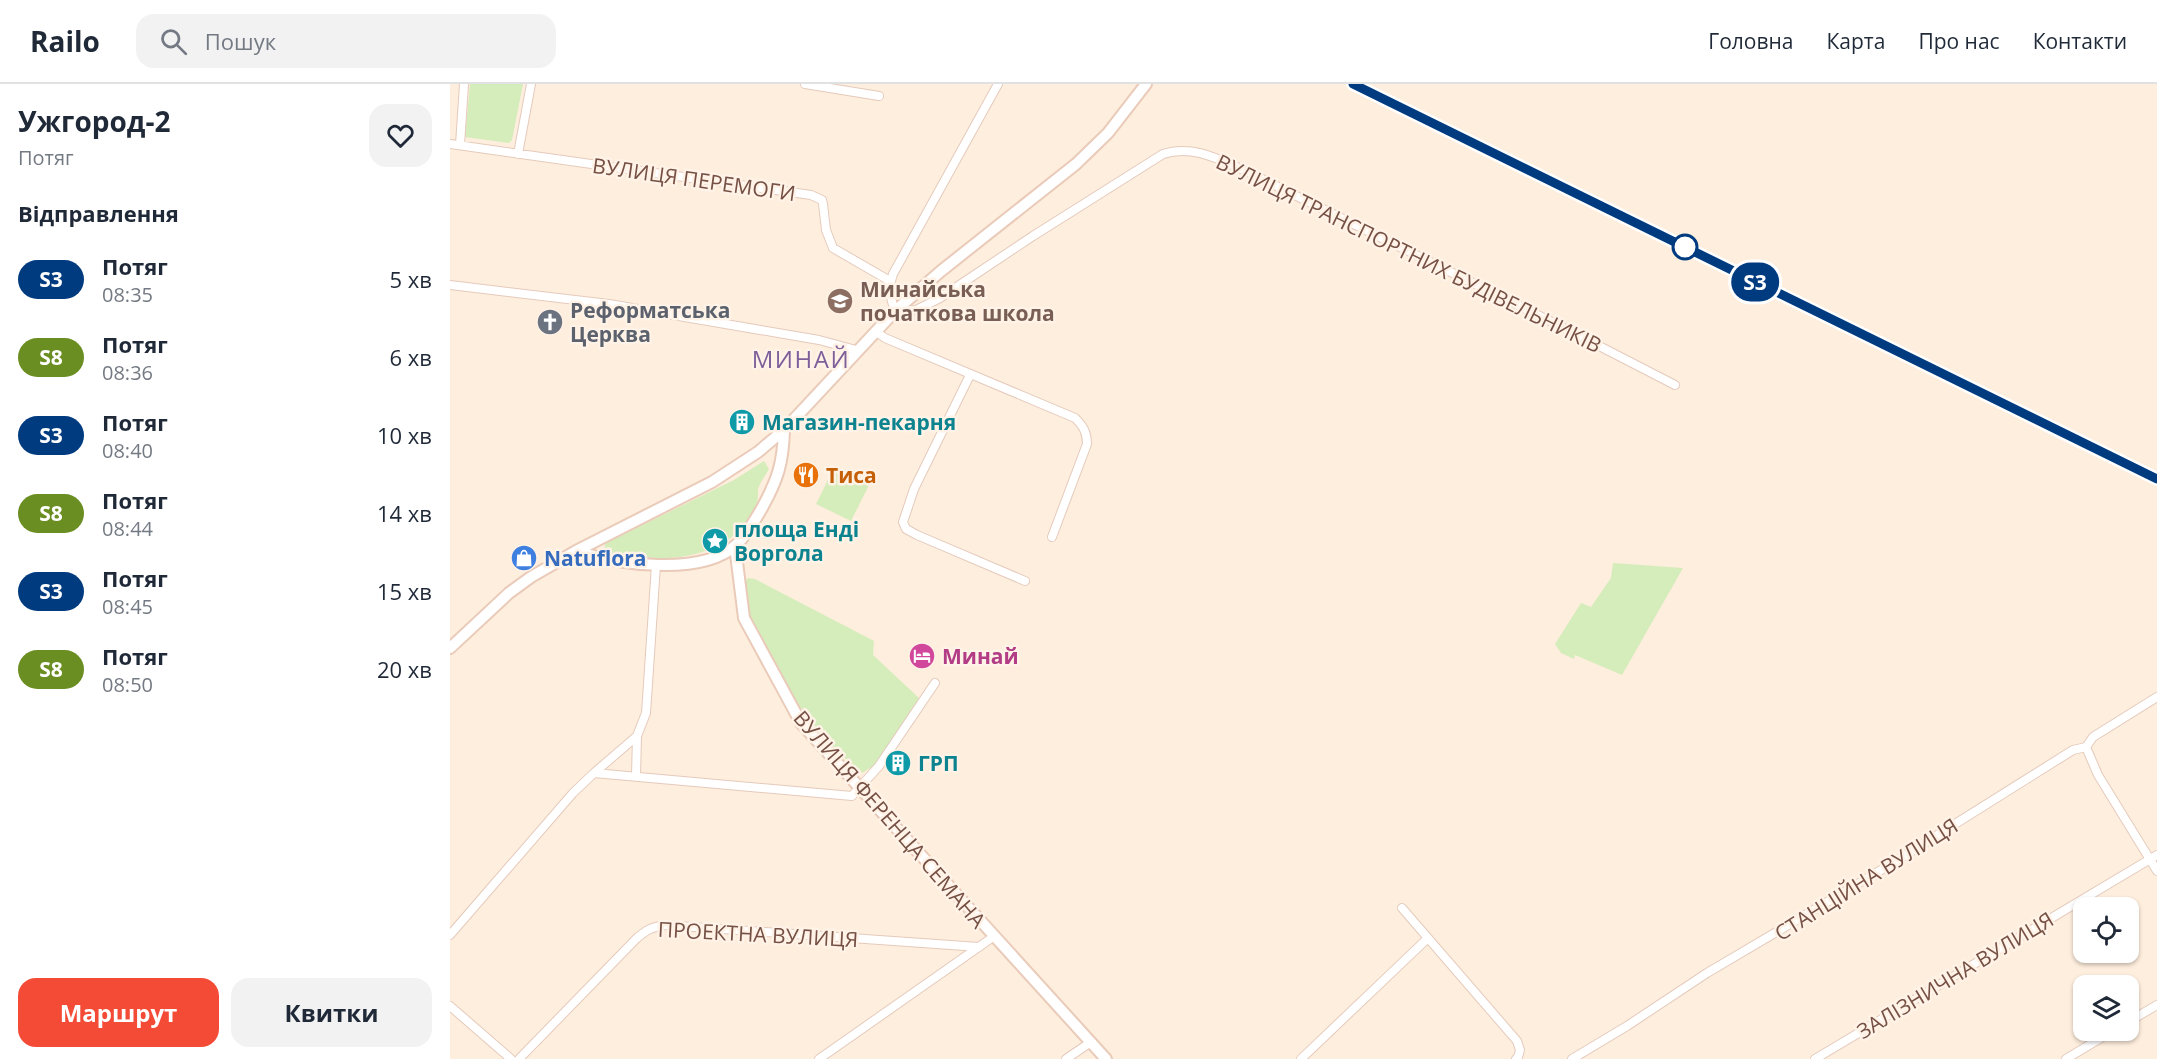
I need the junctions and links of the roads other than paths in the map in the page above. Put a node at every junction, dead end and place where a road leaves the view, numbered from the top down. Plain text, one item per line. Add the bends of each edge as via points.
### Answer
1 (464, 84) edge
2 (531, 84) edge
3 (805, 84) edge
4 (998, 84) edge
5 (1146, 84) edge
6 (879, 96) dead end
7 (450, 144) edge
8 (460, 146) junction
9 (518, 154) junction
10 (890, 281) junction
11 (450, 285) edge
12 (894, 311) junction
13 (875, 330) junction
14 (856, 350) junction
15 (970, 375) junction
16 (1675, 385) dead end
17 (784, 430) junction
18 (1052, 537) dead end
19 (735, 546) junction
20 (576, 551) junction
21 (656, 565) junction
22 (1025, 581) dead end
23 (450, 648) edge
24 (935, 683) dead end
25 (2157, 697) edge
26 (637, 736) junction
27 (2086, 747) junction
28 (594, 773) junction
29 (636, 776) junction
30 (859, 789) junction
31 (2153, 857) edge
32 (2157, 871) edge
33 (1402, 908) dead end
34 (450, 935) edge
35 (993, 937) junction
36 (1428, 938) junction
37 (979, 947) junction
38 (2157, 1005) edge
39 (450, 1006) edge
40 (2139, 1016) edge
41 (2096, 1041) edge
42 (1091, 1042) junction
43 (511, 1059) edge
44 (519, 1059) edge
45 (819, 1059) edge
46 (1066, 1059) edge
47 (1106, 1059) edge
48 (1300, 1059) edge
49 (1516, 1059) edge
50 (1572, 1059) edge
51 (1815, 1059) edge
52 (2066, 1059) edge

1 - 8 street
2 - 9 street
3 - 6 street
4 - 10 street
5 - 12 street via 1076,164
7 - 8 street, ВУЛИЦЯ ПЕРЕМОГИ
8 - 9 street, ВУЛИЦЯ ПЕРЕМОГИ
9 - 10 street, ВУЛИЦЯ ПЕРЕМОГИ via 817,198 825,208 826,230 833,248
10 - 12 street
11 - 14 street via 609,304 819,340
12 - 13 street
12 - 16 street, ВУЛИЦЯ ТРАНСПОРТНИХ БУДІВЕЛЬНИКІВ via 916,310 940,298 1163,154 1189,151 1248,172
13 - 14 street
13 - 15 street
14 - 17 street
15 - 18 street via 1075,418 1087,434 1087,444
15 - 22 street via 903,522 906,529 918,536
17 - 19 street via 783,457 772,489
17 - 20 street via 729,473
19 - 21 street via 695,562
19 - 30 street, ВУЛИЦЯ ФЕРЕНЦА СЕМАНА via 747,627 794,714
20 - 21 street via 609,561
20 - 23 street via 509,593
21 - 26 street via 646,713
24 - 30 street
25 - 27 street, СТАНЦІЙНА ВУЛИЦЯ via 2093,737
26 - 28 street
26 - 29 street
27 - 31 street via 2098,775
27 - 50 street, СТАНЦІЙНА ВУЛИЦЯ via 2073,750
28 - 29 street
28 - 34 street
29 - 30 street via 852,796
30 - 35 street, ВУЛИЦЯ ФЕРЕНЦА СЕМАНА
31 - 32 street
31 - 51 street, ЗАЛІЗНИЧНА ВУЛИЦЯ
33 - 36 street
35 - 37 street
35 - 42 street, ВУЛИЦЯ ФЕРЕНЦА СЕМАНА
36 - 48 street
36 - 49 street via 1517,1041 1520,1050
37 - 44 street, ПРОЕКТНА ВУЛИЦЯ via 655,926 636,939
37 - 45 street
38 - 40 street
39 - 43 street
41 - 52 street
42 - 46 street
42 - 47 street, ВУЛИЦЯ ФЕРЕНЦА СЕМАНА

